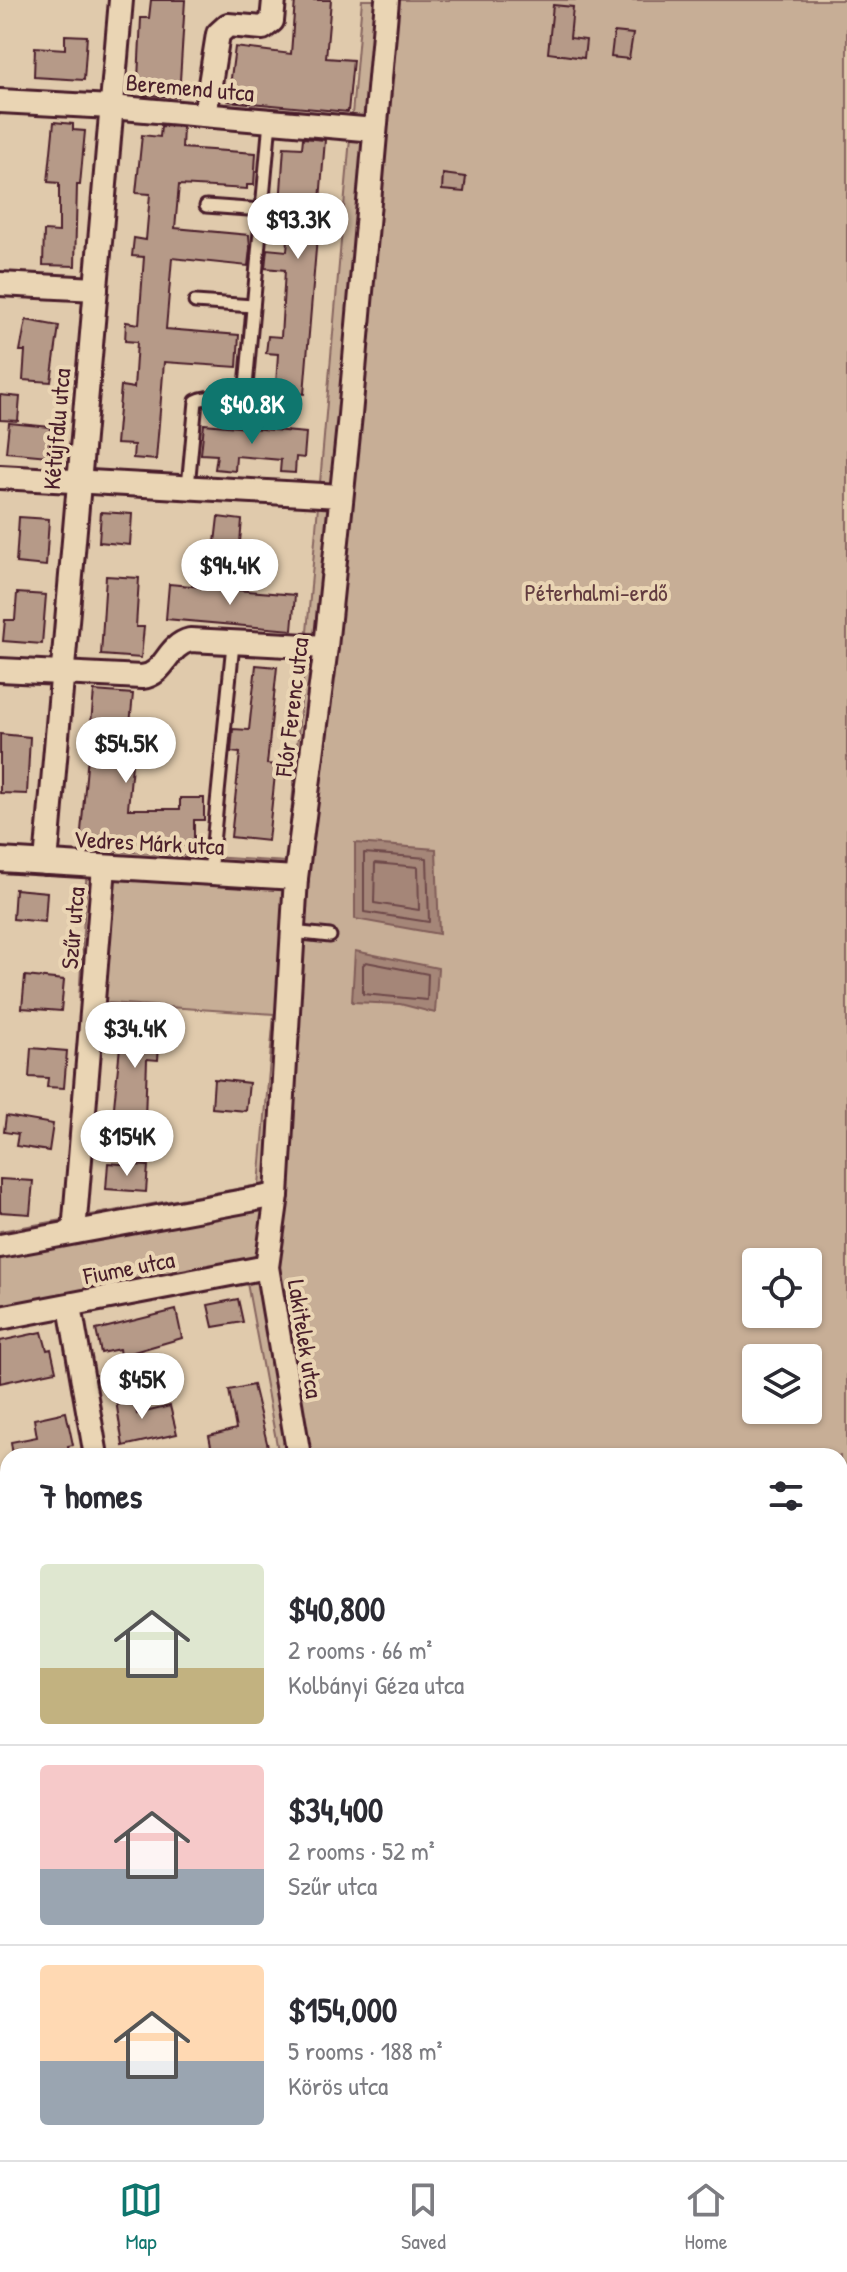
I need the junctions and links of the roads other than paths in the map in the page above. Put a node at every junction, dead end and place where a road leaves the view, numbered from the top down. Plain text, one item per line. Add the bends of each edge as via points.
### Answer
1 (121, 0) edge
2 (274, 0) edge
3 (387, 0) edge
4 (0, 101) edge
5 (111, 107) junction
6 (205, 115) junction
7 (270, 121) junction
8 (375, 130) junction
9 (206, 206) dead end
10 (262, 210) junction
11 (0, 284) edge
12 (96, 289) junction
13 (195, 302) dead end
14 (253, 306) junction
15 (0, 477) edge
16 (79, 481) junction
17 (188, 487) junction
18 (340, 496) junction
19 (233, 644) junction
20 (326, 647) junction
21 (0, 670) edge
22 (62, 672) junction
23 (0, 860) edge
24 (46, 863) junction
25 (104, 867) junction
26 (210, 873) junction
27 (296, 878) junction
28 (292, 932) junction
29 (330, 936) dead end
30 (277, 1195) junction
31 (273, 1230) joint
32 (74, 1232) junction
33 (0, 1246) edge
34 (267, 1267) junction
35 (70, 1306) junction
36 (0, 1318) edge
37 (95, 1448) edge
38 (298, 1448) edge

1 - 5 street, Kétújfalu utca
2 - 6 street via 272,21 263,28 228,25 218,34
3 - 8 street, Flór Ferenc utca
4 - 5 street, Beremend utca
5 - 6 street, Beremend utca
5 - 12 street, Kétújfalu utca
6 - 7 street, Beremend utca
7 - 8 street, Beremend utca
7 - 10 lane
8 - 18 street, Flór Ferenc utca
9 - 10 lane
10 - 14 lane
11 - 12 street
12 - 16 street, Kétújfalu utca
13 - 14 lane
14 - 17 lane via 242,393 200,398 194,406
15 - 16 street
16 - 17 street
16 - 22 street, Kétújfalu utca
17 - 18 street
18 - 20 street, Flór Ferenc utca
19 - 20 street
19 - 22 street via 180,642 149,676
19 - 26 lane
20 - 27 street, Flór Ferenc utca
21 - 22 street
22 - 24 street, Kétújfalu utca
23 - 24 street, Vedres Márk utca
24 - 25 street, Vedres Márk utca
25 - 26 street, Vedres Márk utca
25 - 32 street, Szűr utca
26 - 27 street, Vedres Márk utca
27 - 28 street, Flór Ferenc utca
28 - 29 lane
28 - 30 street, Flór Ferenc utca
30 - 31 street, Flór Ferenc utca
30 - 32 street
31 - 34 street, Lakitelek utca
32 - 33 street
34 - 35 street, Fiume utca
34 - 38 street, Lakitelek utca
35 - 36 street, Fiume utca
35 - 37 street

